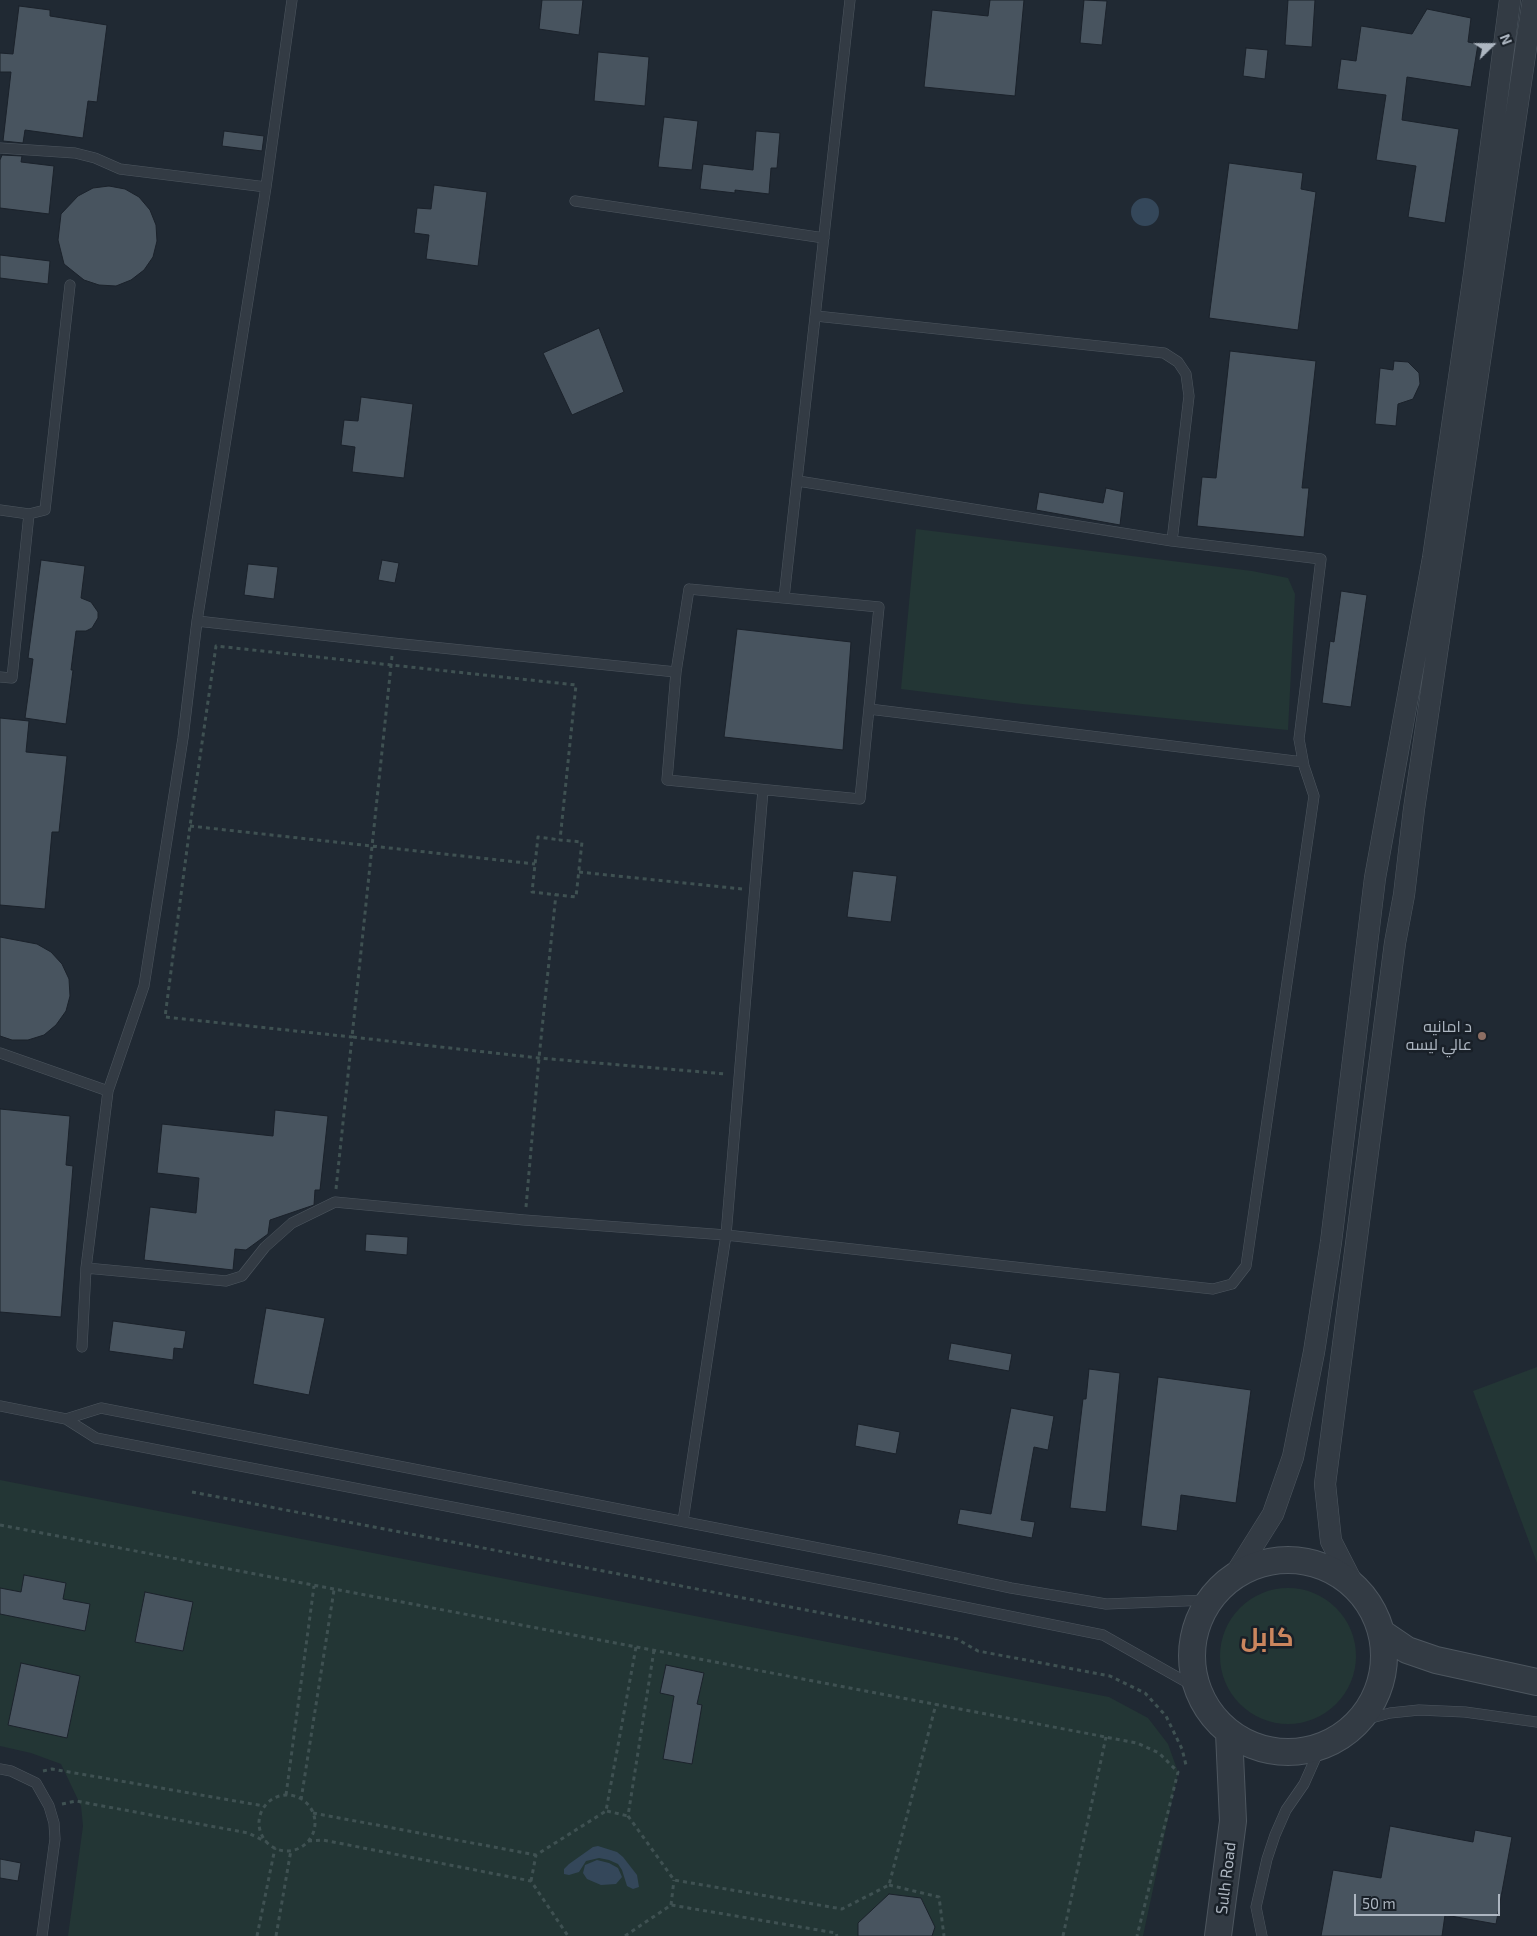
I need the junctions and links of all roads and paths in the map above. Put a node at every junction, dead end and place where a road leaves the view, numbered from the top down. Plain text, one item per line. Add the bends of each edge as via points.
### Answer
1 (292, 0) edge
2 (850, 0) edge
3 (1510, 0) edge
4 (1533, 0) edge
5 (0, 148) edge
6 (266, 187) junction
7 (575, 200) dead end
8 (824, 238) junction
9 (70, 285) dead end
10 (816, 316) junction
11 (798, 481) junction
12 (0, 510) edge
13 (29, 514) junction
14 (1172, 541) junction
15 (784, 598) junction
16 (197, 621) junction
17 (393, 643) junction
18 (391, 665) junction
19 (676, 672) junction
20 (0, 677) edge
21 (1412, 679) junction
22 (1432, 685) junction
23 (869, 710) junction
24 (1303, 762) junction
25 (763, 790) junction
26 (190, 826) junction
27 (560, 840) junction
28 (372, 846) junction
29 (535, 864) junction
30 (579, 872) junction
31 (755, 890) junction
32 (556, 894) junction
33 (352, 1037) junction
34 (0, 1053) edge
35 (538, 1058) junction
36 (739, 1076) junction
37 (108, 1091) junction
38 (335, 1202) junction
39 (524, 1220) junction
40 (726, 1234) junction
41 (86, 1268) junction
42 (82, 1347) dead end
43 (0, 1406) edge
44 (66, 1419) junction
45 (192, 1492) dead end
46 (683, 1521) junction
47 (0, 1525) edge
48 (1236, 1573) junction
49 (1353, 1584) junction
50 (314, 1586) junction
51 (334, 1590) junction
52 (1208, 1600) junction
53 (1382, 1632) junction
54 (636, 1647) junction
55 (654, 1650) junction
56 (1537, 1682) edge
57 (1196, 1687) junction
58 (936, 1704) junction
59 (1360, 1721) junction
60 (1537, 1722) edge
61 (1229, 1733) junction
62 (1106, 1737) junction
63 (1320, 1748) junction
64 (1186, 1765) dead end
65 (0, 1769) edge
66 (21, 1776) junction
67 (286, 1795) junction
68 (301, 1800) junction
69 (49, 1806) junction
70 (264, 1806) junction
71 (606, 1811) junction
72 (313, 1813) junction
73 (628, 1816) junction
74 (308, 1841) junction
75 (267, 1842) junction
76 (275, 1848) junction
77 (291, 1850) junction
78 (536, 1855) junction
79 (674, 1880) junction
80 (531, 1882) junction
81 (889, 1885) junction
82 (671, 1904) junction
83 (42, 1936) edge
84 (257, 1936) edge
85 (276, 1936) edge
86 (568, 1936) edge
87 (625, 1936) edge
88 (837, 1936) edge
89 (944, 1936) edge
90 (1063, 1936) edge
91 (1138, 1936) edge
92 (1218, 1936) edge
93 (1262, 1936) edge

1 - 6 lane
2 - 8 lane
3 - 21 street via 1435,549
4 - 22 street
5 - 6 lane via 75,153 120,169
6 - 16 lane
7 - 8 lane
8 - 10 lane
9 - 13 lane via 45,510
10 - 11 lane
10 - 14 lane via 1164,353 1178,362 1186,374 1189,396
11 - 14 lane
11 - 15 lane
12 - 13 lane
13 - 20 lane via 12,678
14 - 24 lane via 1321,559 1299,739
15 - 19 lane via 689,588
15 - 23 lane via 879,607
16 - 17 lane
16 - 37 lane via 183,738 144,986
17 - 18 path
17 - 19 lane
18 - 26 path via 216,646
18 - 27 path via 576,685
18 - 28 path
19 - 25 lane via 667,780
21 - 22 street
21 - 48 street via 1372,896 1331,1242 1314,1352 1293,1457 1272,1514
22 - 49 street via 1395,943 1326,1484 1331,1541
23 - 24 lane
23 - 25 lane via 860,799
24 - 40 lane via 1314,796 1246,1266 1232,1284 1213,1289
25 - 31 lane
26 - 28 path
26 - 33 path via 165,1017
27 - 29 path via 538,837
27 - 30 path via 582,842
28 - 29 path
28 - 33 path
29 - 32 path via 532,892
30 - 31 path
30 - 32 path via 576,896
31 - 36 lane
32 - 35 path
33 - 35 path
33 - 38 path
34 - 37 lane
35 - 36 path
35 - 39 path
36 - 40 lane
37 - 41 lane
38 - 39 lane
38 - 41 lane via 292,1223 265,1247 242,1276 226,1281
39 - 40 lane
40 - 46 lane
41 - 42 lane
43 - 44 lane
44 - 46 lane via 101,1408
44 - 57 lane via 96,1438 1103,1635
45 - 64 path via 957,1639 978,1651 1110,1676 1145,1693 1166,1716
46 - 52 lane via 1106,1604
47 - 50 path
48 - 49 street via 1275,1559 1317,1562
48 - 52 street
49 - 53 street via 1370,1606
50 - 51 path
50 - 67 path
51 - 54 path
51 - 68 path
52 - 57 street via 1191,1642
53 - 56 street via 1407,1650 1436,1660
53 - 59 street via 1382,1680
54 - 55 path
54 - 71 path
55 - 58 path
55 - 73 path
57 - 61 street
58 - 62 path
58 - 81 path
59 - 60 lane via 1419,1710 1465,1712
59 - 63 street
61 - 63 street via 1257,1748 1289,1753
61 - 92 street, Sulh Road via 1233,1821
62 - 90 path
62 - 91 path via 1137,1743 1159,1752 1178,1772
63 - 93 lane via 1304,1784 1286,1810 1267,1859 1256,1907
65 - 66 lane
66 - 69 lane via 36,1783
66 - 70 path via 52,1769
67 - 68 path
67 - 70 path
68 - 72 path
69 - 75 path via 76,1801 248,1833
69 - 83 lane via 55,1839
70 - 75 path via 259,1821 261,1834
71 - 73 path
71 - 78 path
72 - 74 path via 315,1823
72 - 78 path
73 - 79 path
74 - 77 path
74 - 80 path via 323,1840
75 - 76 path
76 - 77 path
76 - 84 path
77 - 85 path
78 - 80 path
79 - 81 path via 842,1909
79 - 82 path
80 - 86 path
81 - 89 path via 939,1897
82 - 87 path
82 - 88 path

